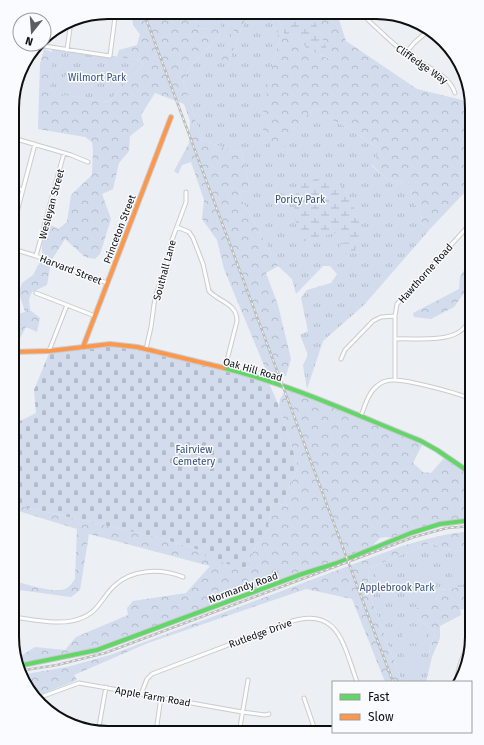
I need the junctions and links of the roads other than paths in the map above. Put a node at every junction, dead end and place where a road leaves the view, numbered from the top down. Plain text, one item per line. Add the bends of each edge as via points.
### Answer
1 (115, 19) edge
2 (368, 20) dead end
3 (70, 28) edge
4 (425, 34) edge
5 (52, 48) edge
6 (67, 50) junction
7 (405, 54) junction
8 (455, 93) dead end
9 (171, 117) dead end
10 (19, 140) edge
11 (35, 144) junction
12 (64, 153) junction
13 (88, 162) dead end
14 (19, 189) edge
15 (22, 190) junction
16 (186, 192) dead end
17 (19, 202) edge
18 (177, 227) junction
19 (465, 229) edge
20 (19, 251) edge
21 (36, 256) junction
22 (107, 283) junction
23 (36, 293) dead end
24 (67, 305) junction
25 (94, 316) junction
26 (395, 316) junction
27 (465, 326) edge
28 (395, 339) junction
29 (83, 347) junction
30 (146, 349) junction
31 (49, 351) junction
32 (19, 352) edge
33 (341, 360) dead end
34 (225, 368) junction
35 (395, 380) junction
36 (465, 397) edge
37 (361, 416) junction
38 (465, 469) edge
39 (465, 521) edge
40 (183, 576) dead end
41 (19, 618) edge
42 (24, 665) edge
43 (248, 680) dead end
44 (357, 681) edge
45 (106, 688) junction
46 (141, 694) junction
47 (42, 696) edge
48 (162, 697) junction
49 (304, 698) dead end
50 (242, 712) junction
51 (269, 714) dead end
52 (99, 725) edge
53 (157, 726) edge
54 (240, 726) edge
55 (314, 726) edge

1 - 6 street via 110,56
2 - 7 street, Cliffedge Way
3 - 6 street
4 - 7 street
5 - 6 street
7 - 8 street, Cliffedge Way via 446,79
9 - 22 street, Princeton Street
10 - 11 street
11 - 12 street
11 - 15 street
12 - 13 street
12 - 21 street, Wesleyan Street
14 - 15 street
15 - 17 street
16 - 18 street, Southall Lane via 186,202
18 - 30 street, Southall Lane via 155,297
18 - 34 street via 189,232 193,238 203,264 209,291 231,306 236,315 237,321
19 - 26 street, Hawthorne Road via 399,300
20 - 21 street, Harvard Street
21 - 22 street, Harvard Street
22 - 25 street, Princeton Street
23 - 24 street
24 - 25 street
24 - 31 street
25 - 29 street, Princeton Street
26 - 28 street, Hawthorne Road
26 - 33 street via 372,321 345,350
27 - 28 street via 454,335 447,337
28 - 35 street, Hawthorne Road
29 - 30 street, Oak Hill Road via 118,344
29 - 31 street, Oak Hill Road
30 - 34 street, Oak Hill Road
31 - 32 street, Oak Hill Road
34 - 37 street, Oak Hill Road via 306,394
35 - 36 street
35 - 37 street via 376,386
37 - 38 street, Oak Hill Road via 430,445
39 - 42 street, Normandy Road via 440,524 412,533 97,650
40 - 41 street via 149,572 132,575 113,587 94,611 70,622
43 - 50 street
44 - 46 street, Rutledge Drive via 338,632 324,621 308,618 292,621 156,673 148,678
45 - 46 street, Apple Farm Road
45 - 47 street, Apple Farm Road via 76,684
45 - 52 street
46 - 48 street, Apple Farm Road
48 - 50 street, Apple Farm Road
48 - 53 street
49 - 55 street
50 - 51 street, Apple Farm Road
50 - 54 street

